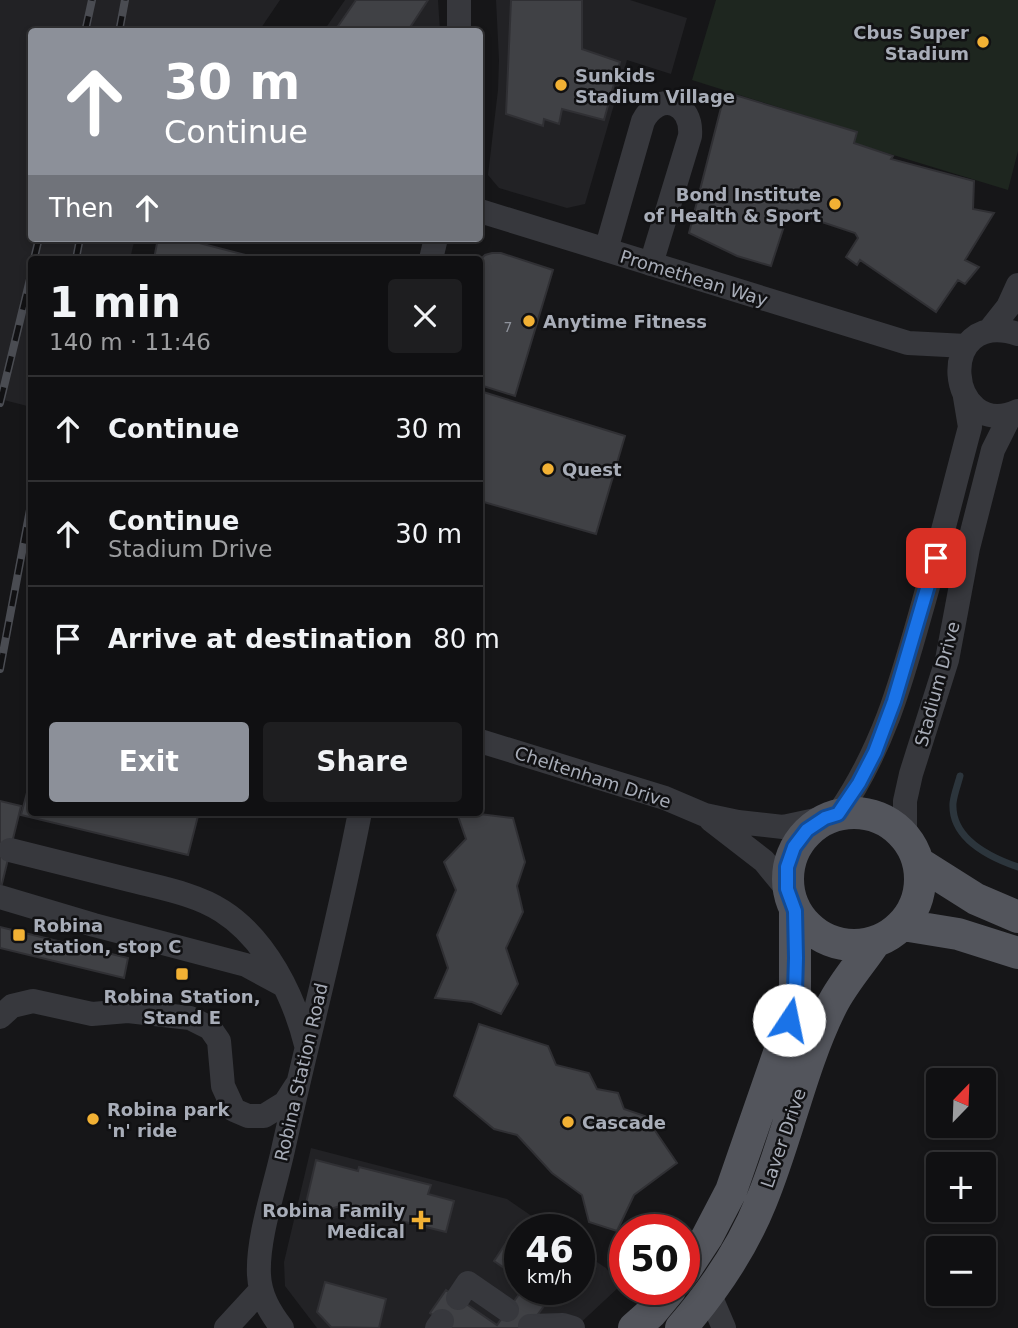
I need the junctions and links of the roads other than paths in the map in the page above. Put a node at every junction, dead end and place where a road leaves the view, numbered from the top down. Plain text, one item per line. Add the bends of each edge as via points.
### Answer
1 (459, 0) edge
2 (459, 28) edge
3 (483, 212) edge
4 (606, 250) junction
5 (652, 264) junction
6 (1018, 285) edge
7 (989, 331) junction
8 (1018, 334) edge
9 (908, 343) junction
10 (966, 346) junction
11 (961, 388) junction
12 (1015, 413) edge
13 (483, 742) edge
14 (705, 815) junction
15 (359, 816) edge
16 (831, 816) junction
17 (912, 849) junction
18 (10, 850) dead end
19 (0, 897) edge
20 (791, 900) junction
21 (1018, 917) edge
22 (903, 925) junction
23 (875, 942) junction
24 (1018, 953) edge
25 (283, 985) junction
26 (0, 1017) edge
27 (306, 1046) junction
28 (298, 1082) junction
29 (700, 1248) edge
30 (261, 1290) junction
31 (709, 1293) junction
32 (458, 1298) dead end
33 (658, 1305) edge
34 (507, 1310) dead end
35 (278, 1323) edge
36 (530, 1326) dead end
37 (228, 1327) edge
38 (573, 1328) edge
39 (634, 1328) edge
40 (681, 1328) edge
41 (724, 1328) edge

1 - 2 street
3 - 4 street, Promethean Way
4 - 5 street, Promethean Way
4 - 5 street via 643,121 656,105 679,106 689,120 690,136
5 - 9 street, Promethean Way
6 - 7 street
7 - 8 street
7 - 10 street
9 - 10 street
9 - 11 street
10 - 11 street via 960,356
11 - 12 street via 985,413
11 - 16 street, Stadium Drive via 970,427 905,668 875,752 859,783
12 - 17 street, Stadium Drive via 993,450 947,660 911,774 905,801
13 - 14 street, Cheltenham Drive via 665,798
14 - 16 street, Cheltenham Drive via 783,827
14 - 20 street, Cheltenham Drive via 764,862
15 - 27 street, Robina Station Road
16 - 17 main road via 874,815 891,823
16 - 20 main road via 807,830 794,847 787,867
17 - 21 main road via 976,899
17 - 22 main road via 920,885 915,907
18 - 25 street via 164,889 222,911 256,941
19 - 25 street via 246,965
20 - 23 main road via 822,938 857,946
20 - 29 main road, Laver Drive via 795,992 781,1047 731,1191
22 - 23 main road
22 - 24 main road via 958,934
23 - 31 main road, Laver Drive via 833,1003 761,1203
25 - 27 street
26 - 28 street via 12,1006 33,1001 92,1013 128,1011 196,1020 215,1034 222,1054 224,1092 234,1110 248,1116 274,1111
27 - 28 street, Robina Station Road
28 - 30 street, Robina Station Road via 260,1250
30 - 35 street, Robina Station Road
30 - 37 street
31 - 40 main road, Laver Drive
31 - 41 street
32 - 34 street via 468,1283
33 - 39 main road
35 - 37 street
36 - 38 street

